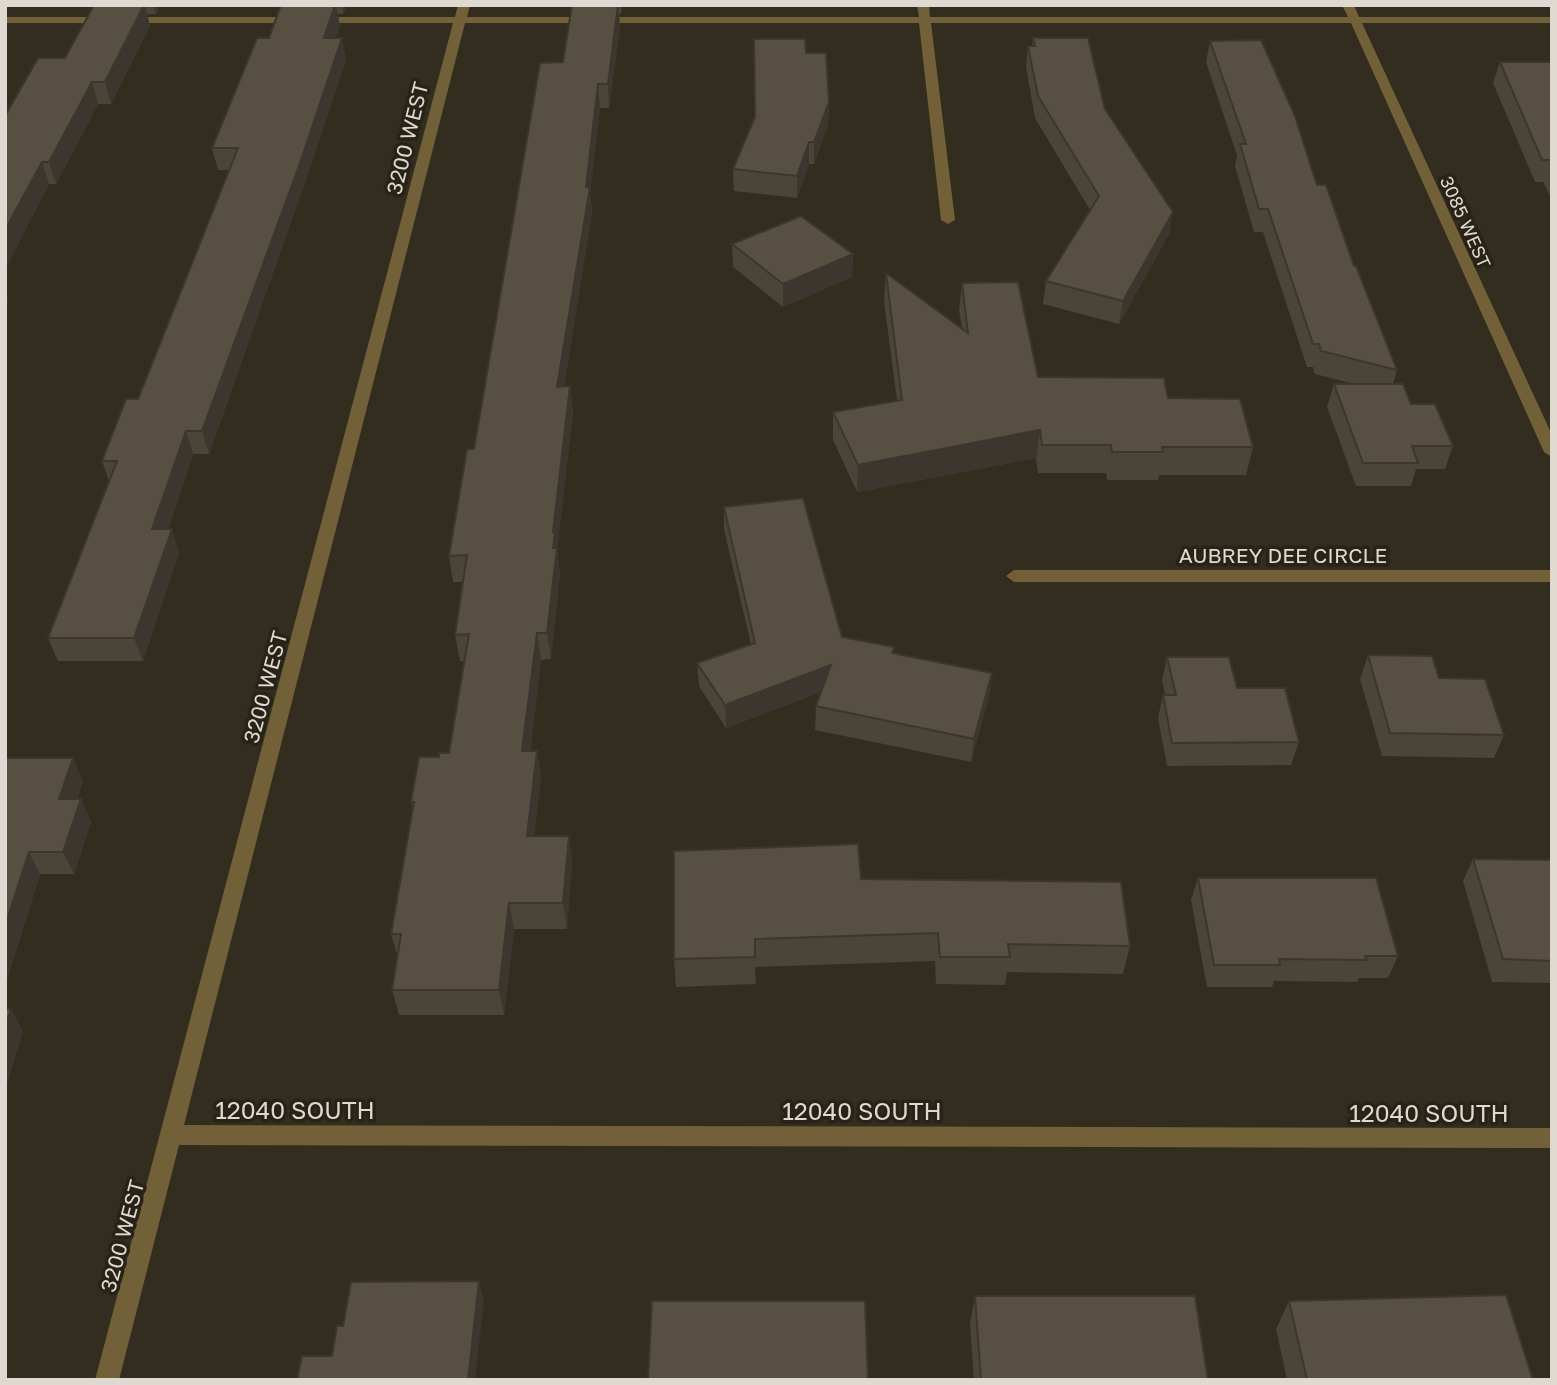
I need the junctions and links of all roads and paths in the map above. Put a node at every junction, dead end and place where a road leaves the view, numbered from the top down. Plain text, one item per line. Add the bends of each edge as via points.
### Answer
1 (923, 5) edge
2 (1348, 5) edge
3 (462, 12) edge
4 (925, 19) junction
5 (1354, 19) junction
6 (5, 20) edge
7 (1552, 20) edge
8 (948, 220) dead end
9 (1552, 452) edge
10 (1014, 576) dead end
11 (1552, 576) edge
12 (171, 1135) junction
13 (1552, 1138) edge
14 (107, 1380) edge

1 - 4 street
2 - 5 street, 3085 WEST
3 - 4 street
3 - 6 street
3 - 12 street, 3200 WEST
4 - 5 street
4 - 8 street
5 - 7 street
5 - 9 street, 3085 WEST
10 - 11 street, AUBREY DEE CIRCLE
12 - 13 street, 12040 SOUTH
12 - 14 street, 3200 WEST

